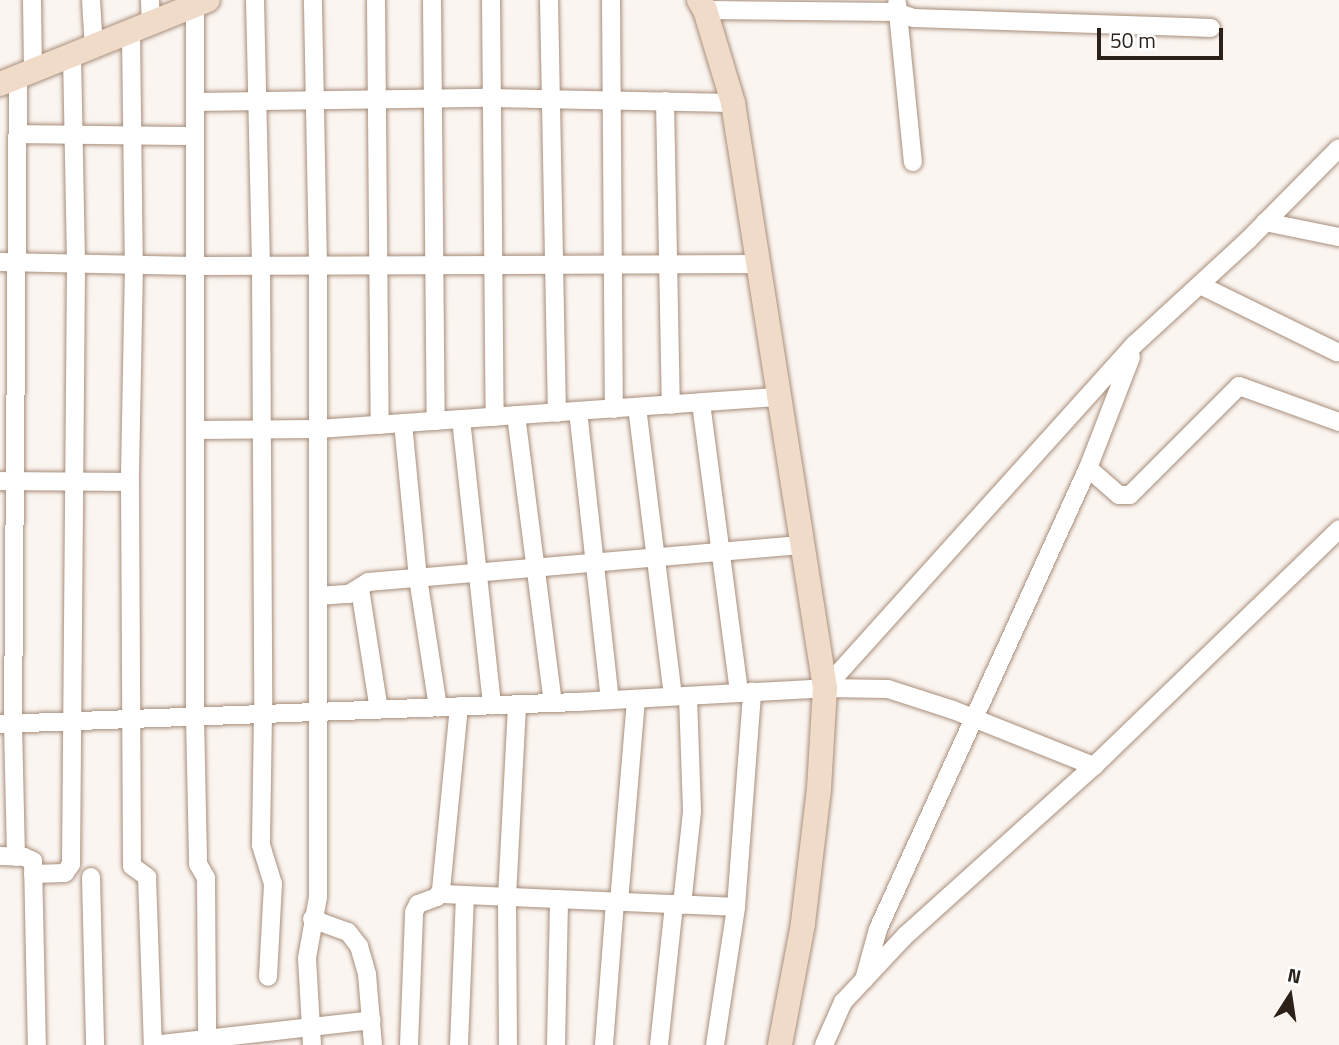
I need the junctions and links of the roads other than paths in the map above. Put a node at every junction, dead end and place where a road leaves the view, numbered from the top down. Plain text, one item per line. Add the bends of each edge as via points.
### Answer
1 (32, 0) edge
2 (92, 0) edge
3 (255, 0) edge
4 (313, 0) edge
5 (376, 0) edge
6 (432, 0) edge
7 (491, 0) edge
8 (549, 0) edge
9 (611, 0) edge
10 (201, 3) edge
11 (702, 5) edge
12 (896, 6) edge
13 (144, 19) edge
14 (1211, 28) dead end
15 (83, 53) junction
16 (17, 78) edge
17 (491, 98) junction
18 (376, 99) junction
19 (434, 99) junction
20 (315, 100) junction
21 (551, 101) junction
22 (611, 101) junction
23 (666, 101) junction
24 (195, 102) junction
25 (257, 102) junction
26 (733, 103) junction
27 (19, 134) junction
28 (73, 134) junction
29 (132, 134) junction
30 (195, 136) junction
31 (1335, 158) edge
32 (913, 162) dead end
33 (1265, 222) junction
34 (1339, 237) edge
35 (0, 262) edge
36 (19, 262) junction
37 (76, 263) junction
38 (553, 264) junction
39 (667, 264) junction
40 (760, 264) junction
41 (134, 265) junction
42 (261, 265) junction
43 (318, 265) junction
44 (376, 265) junction
45 (436, 265) junction
46 (492, 265) junction
47 (612, 265) junction
48 (195, 266) junction
49 (1200, 285) junction
50 (1135, 344) junction
51 (1337, 352) edge
52 (780, 397) junction
53 (701, 402) junction
54 (671, 405) junction
55 (637, 407) junction
56 (614, 409) junction
57 (578, 411) junction
58 (557, 413) junction
59 (516, 415) junction
60 (495, 417) junction
61 (461, 419) junction
62 (436, 421) junction
63 (1339, 422) edge
64 (403, 423) junction
65 (380, 425) junction
66 (262, 429) junction
67 (318, 429) junction
68 (195, 430) junction
69 (1088, 468) junction
70 (8, 481) edge
71 (72, 481) junction
72 (130, 482) junction
73 (1339, 529) edge
74 (803, 545) junction
75 (720, 552) junction
76 (654, 558) junction
77 (595, 563) junction
78 (536, 568) junction
79 (475, 573) junction
80 (418, 578) junction
81 (360, 589) junction
82 (318, 597) junction
83 (825, 688) junction
84 (745, 693) junction
85 (680, 696) junction
86 (636, 699) junction
87 (610, 700) junction
88 (553, 703) junction
89 (517, 704) junction
90 (492, 705) junction
91 (459, 706) junction
92 (438, 707) junction
93 (379, 710) junction
94 (318, 712) junction
95 (264, 714) junction
96 (195, 717) junction
97 (973, 718) junction
98 (130, 719) junction
99 (70, 721) junction
100 (6, 723) edge
101 (1094, 766) junction
102 (8, 856) edge
103 (33, 874) junction
104 (91, 877) dead end
105 (440, 894) junction
106 (465, 895) junction
107 (507, 897) junction
108 (559, 899) junction
109 (617, 902) junction
110 (678, 904) junction
111 (736, 907) junction
112 (312, 919) junction
113 (268, 977) dead end
114 (864, 980) junction
115 (372, 1020) junction
116 (311, 1026) junction
117 (207, 1037) junction
118 (243, 1039) edge
119 (37, 1045) edge
120 (95, 1045) edge
121 (153, 1045) edge
122 (312, 1045) edge
123 (373, 1045) edge
124 (409, 1045) edge
125 (459, 1045) edge
126 (508, 1045) edge
127 (556, 1045) edge
128 (604, 1045) edge
129 (659, 1045) edge
130 (715, 1045) edge
131 (780, 1045) edge
132 (824, 1045) edge

1 - 16 street
2 - 15 street
3 - 25 street
4 - 20 street
5 - 18 street
6 - 19 street
7 - 17 street
8 - 21 street
9 - 22 street
10 - 13 street
10 - 24 street
11 - 12 street
11 - 26 street
12 - 14 street via 913,18
12 - 32 street
13 - 15 street
13 - 29 street
15 - 16 street
15 - 28 street
16 - 27 street
17 - 19 street
17 - 21 street
17 - 46 street
18 - 19 street
18 - 20 street
18 - 44 street
19 - 45 street
20 - 25 street
20 - 43 street
21 - 22 street
21 - 38 street
22 - 23 street
22 - 47 street
23 - 26 street
23 - 39 street
24 - 25 street
24 - 30 street
25 - 42 street
26 - 40 street
27 - 28 street
27 - 36 street
28 - 29 street
28 - 37 street
29 - 30 street
29 - 41 street
30 - 48 street
31 - 33 street
33 - 34 street
33 - 49 street
35 - 36 street
36 - 37 street
36 - 70 street
37 - 41 street
37 - 71 street
38 - 46 street
38 - 47 street
38 - 58 street
39 - 40 street
39 - 47 street
39 - 54 street
40 - 52 street
41 - 48 street
41 - 72 street
42 - 43 street
42 - 48 street
42 - 66 street
43 - 44 street
43 - 67 street
44 - 45 street
44 - 65 street
45 - 46 street
45 - 62 street
46 - 60 street
47 - 56 street
48 - 68 street
49 - 50 street
49 - 51 street
50 - 69 street
50 - 83 street
52 - 53 street
52 - 74 street
53 - 54 street
53 - 75 street
54 - 55 street
55 - 56 street
55 - 76 street
56 - 57 street
57 - 58 street
57 - 77 street
58 - 59 street
59 - 60 street
59 - 78 street
60 - 61 street
61 - 62 street
61 - 79 street
62 - 64 street
63 - 69 street via 1239,386 1130,495 1119,495
64 - 65 street
64 - 80 street
65 - 67 street
66 - 67 street
66 - 68 street
66 - 95 street
67 - 82 street
68 - 96 street
69 - 97 street
70 - 71 street
70 - 100 street
71 - 72 street
71 - 99 street
72 - 98 street
73 - 101 street
74 - 75 street
74 - 83 street
75 - 76 street
75 - 84 street
76 - 77 street
76 - 85 street
77 - 78 street
77 - 87 street
78 - 79 street
78 - 88 street
79 - 80 street
79 - 90 street
80 - 81 street via 368,582
80 - 92 street
81 - 82 street
81 - 93 street
82 - 94 street
83 - 84 street
83 - 97 street via 888,689
83 - 131 street via 803,923
84 - 85 street
84 - 111 street
85 - 86 street
85 - 110 street via 692,811
86 - 87 street
86 - 109 street
87 - 88 street
88 - 89 street
89 - 90 street
89 - 107 street
90 - 91 street
91 - 92 street
91 - 105 street
92 - 93 street
93 - 94 street
94 - 95 street
94 - 112 street via 318,897
95 - 96 street
95 - 113 street via 261,845 273,884
96 - 98 street
96 - 117 street via 198,864 206,878
97 - 101 street
97 - 114 street via 878,929
98 - 99 street
98 - 121 street via 132,866 147,877
99 - 100 street
99 - 103 street via 71,864 65,873
100 - 102 street
101 - 114 street via 906,935
102 - 103 street via 33,861
103 - 119 street
104 - 120 street
105 - 106 street
105 - 124 street via 418,904 414,912
106 - 107 street
106 - 125 street
107 - 108 street
107 - 126 street
108 - 109 street
108 - 127 street
109 - 110 street
109 - 128 street
110 - 111 street
110 - 129 street
111 - 130 street
112 - 115 street via 355,938 367,974
112 - 116 street via 307,958
114 - 132 street via 843,1002
115 - 116 street
115 - 123 street
116 - 118 street
116 - 122 street
117 - 118 street
117 - 121 street

